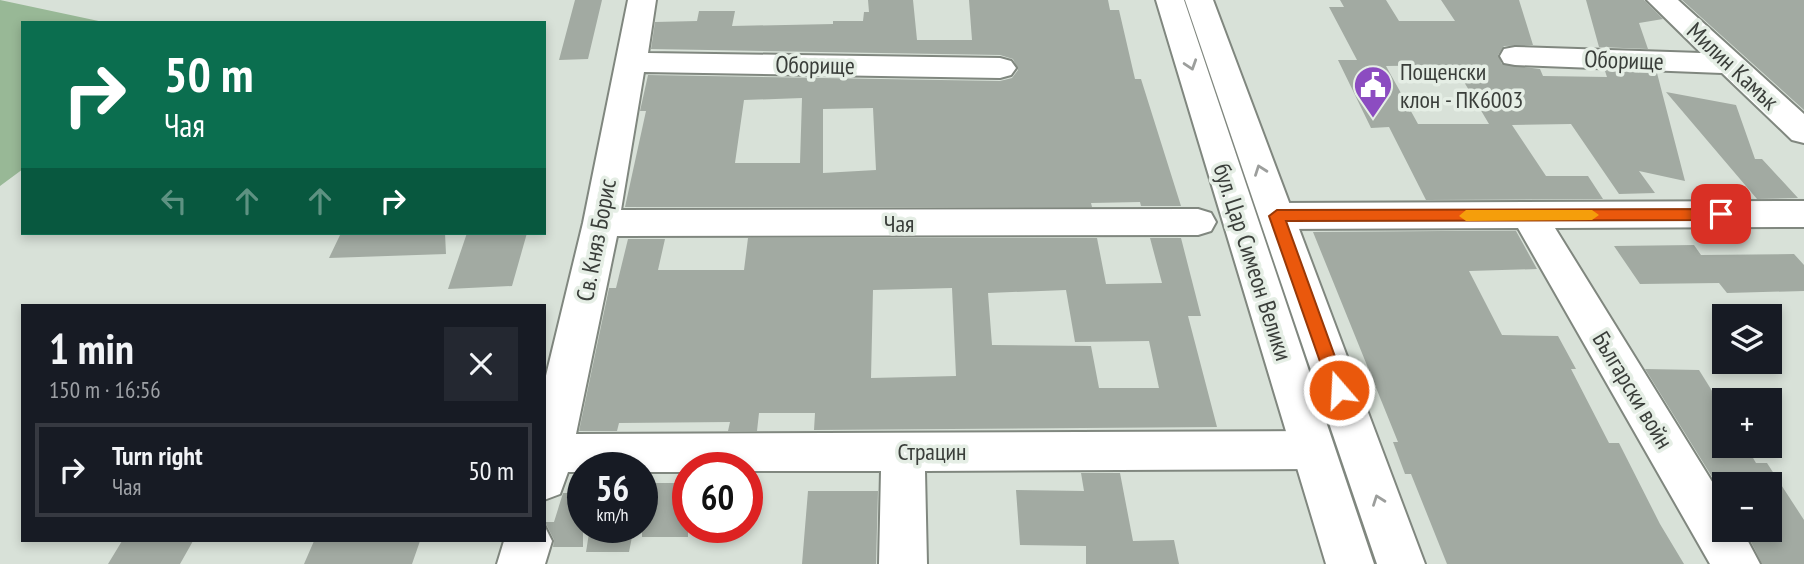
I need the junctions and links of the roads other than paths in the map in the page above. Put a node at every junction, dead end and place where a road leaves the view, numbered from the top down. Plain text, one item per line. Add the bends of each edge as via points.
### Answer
1 (642, 0) edge
2 (1170, 0) edge
3 (1199, 0) edge
4 (1661, 0) edge
5 (1515, 56) dead end
6 (631, 62) junction
7 (1732, 64) junction
8 (1000, 68) dead end
9 (1804, 132) edge
10 (1804, 214) edge
11 (1529, 215) junction
12 (1277, 216) junction
13 (1198, 222) dead end
14 (601, 223) junction
15 (1313, 450) junction
16 (903, 451) junction
17 (548, 466) edge
18 (528, 542) edge
19 (521, 564) edge
20 (903, 564) edge
21 (1350, 564) edge
22 (1401, 564) edge
23 (1736, 564) edge

1 - 6 street, Св. Княз Борис
2 -> 15 street, бул. Цар Симеон Велики
12 -> 3 street, бул. Цар Симеон Велики
4 - 7 street, Милин Камък
5 - 7 street, Оборище
6 - 8 street, Оборище
6 - 14 street, Св. Княз Борис
7 - 9 street, Милин Камък
10 - 11 street
11 - 12 street
11 - 23 street, Български войн
22 -> 12 street, бул. Цар Симеон Велики
13 - 14 street, Чая
14 - 17 street, Св. Княз Борис
15 - 16 street, Страцин
15 - 21 street, бул. Цар Симеон Велики
16 - 17 street, Страцин
16 - 20 street
18 - 19 street

